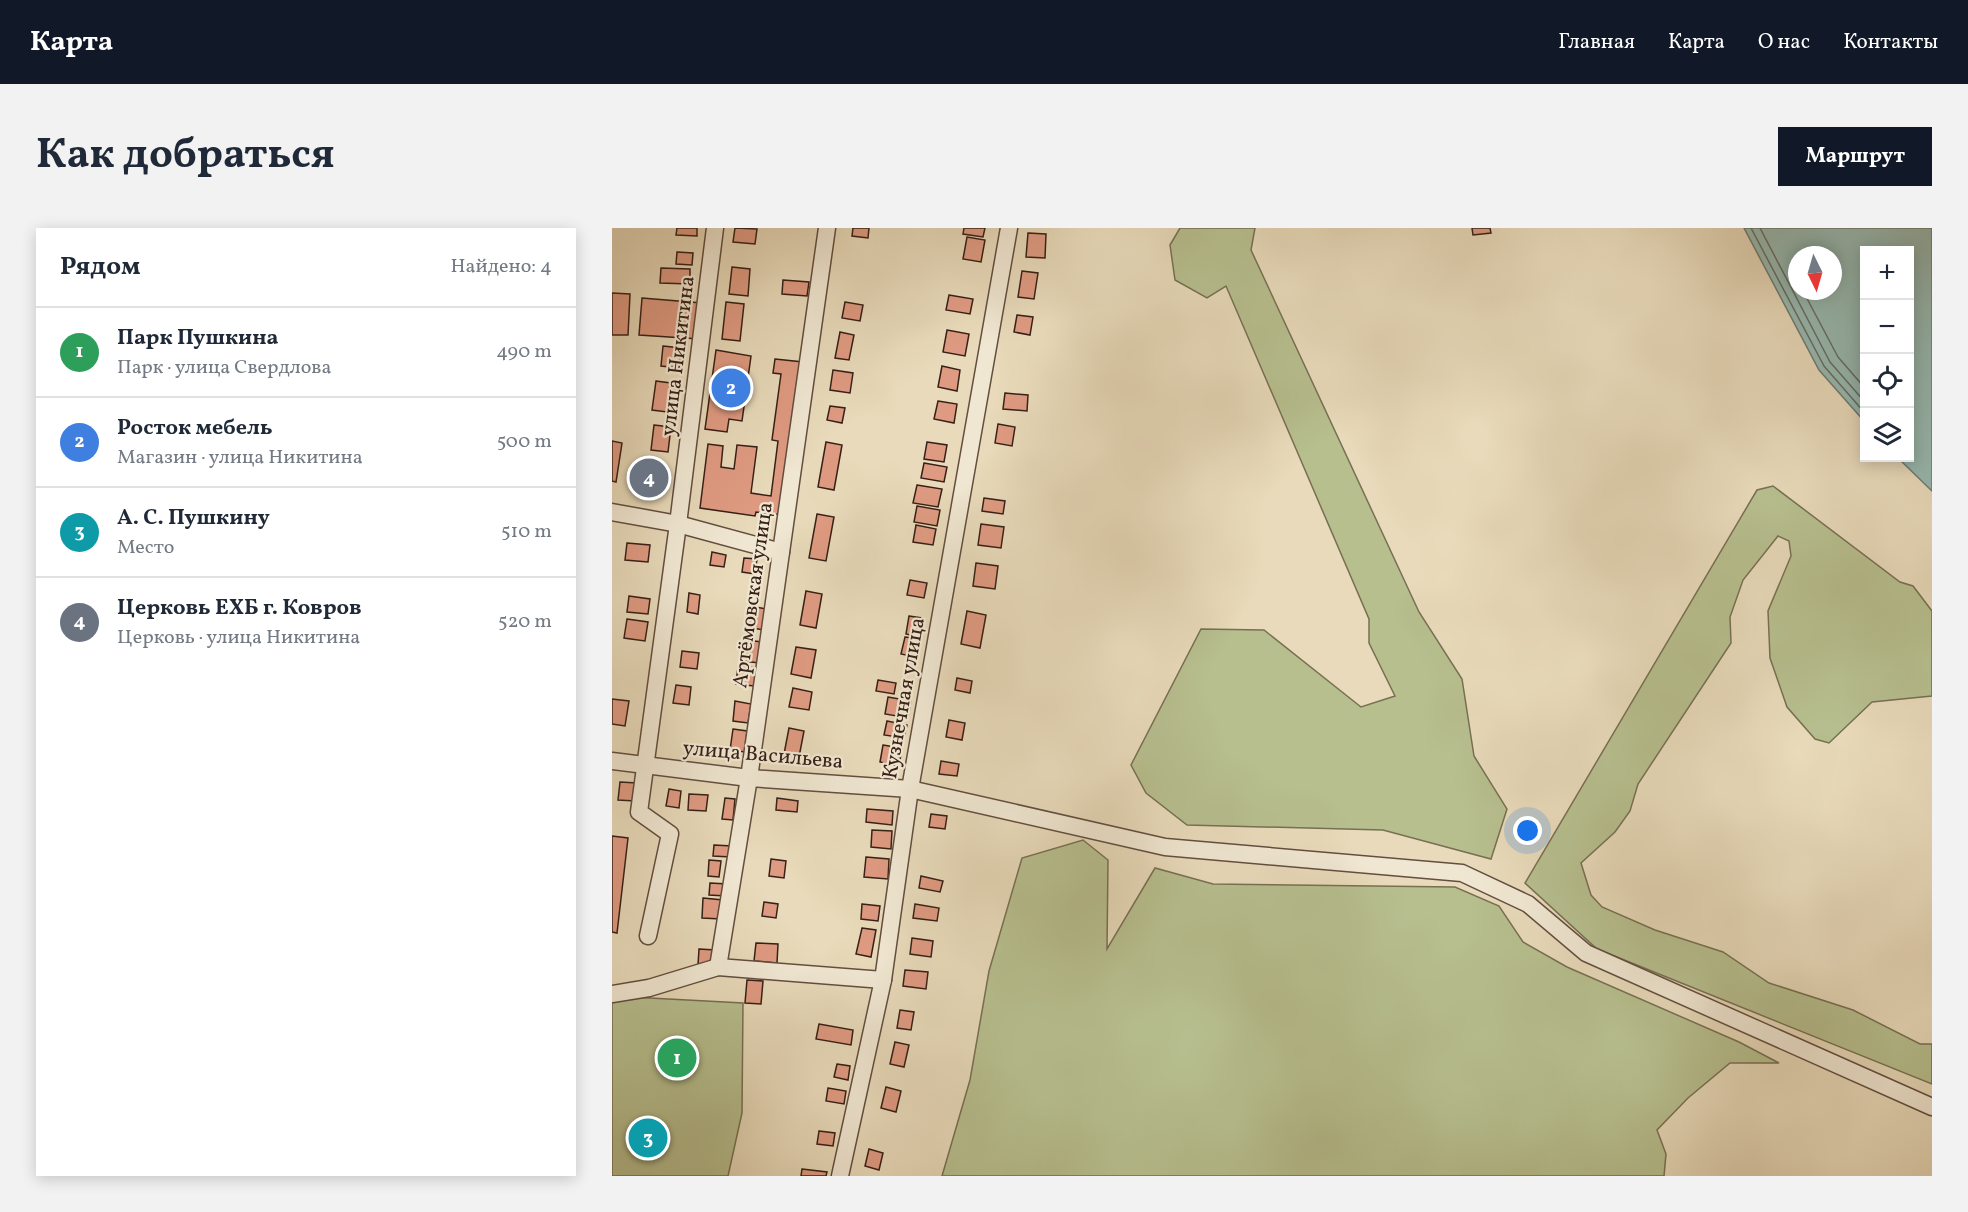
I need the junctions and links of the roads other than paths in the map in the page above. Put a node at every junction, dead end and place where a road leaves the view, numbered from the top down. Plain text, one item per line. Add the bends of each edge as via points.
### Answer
1 (716, 228) edge
2 (827, 228) edge
3 (1009, 228) edge
4 (612, 512) edge
5 (678, 524) junction
6 (781, 552) junction
7 (612, 761) edge
8 (645, 765) junction
9 (749, 778) junction
10 (910, 789) junction
11 (648, 936) dead end
12 (718, 967) junction
13 (883, 980) junction
14 (612, 994) edge
15 (1932, 1107) edge
16 (840, 1176) edge

1 - 5 street, улица Никитина
2 - 6 street, Артёмовская улица
3 - 10 street, Кузнечная улица
4 - 5 street
5 - 6 street
5 - 8 street, улица Никитина
6 - 9 street, Артёмовская улица
7 - 8 street, улица Васильева
8 - 9 street, улица Васильева
8 - 11 street, улица Никитина via 639,812 670,834
9 - 10 street, улица Васильева
9 - 12 street, Артёмовская улица
10 - 13 street, Кузнечная улица
10 - 15 street, улица Васильева via 1165,847 1462,873 1528,904 1586,953
12 - 13 street
12 - 14 street via 649,988
13 - 16 street, Кузнечная улица

